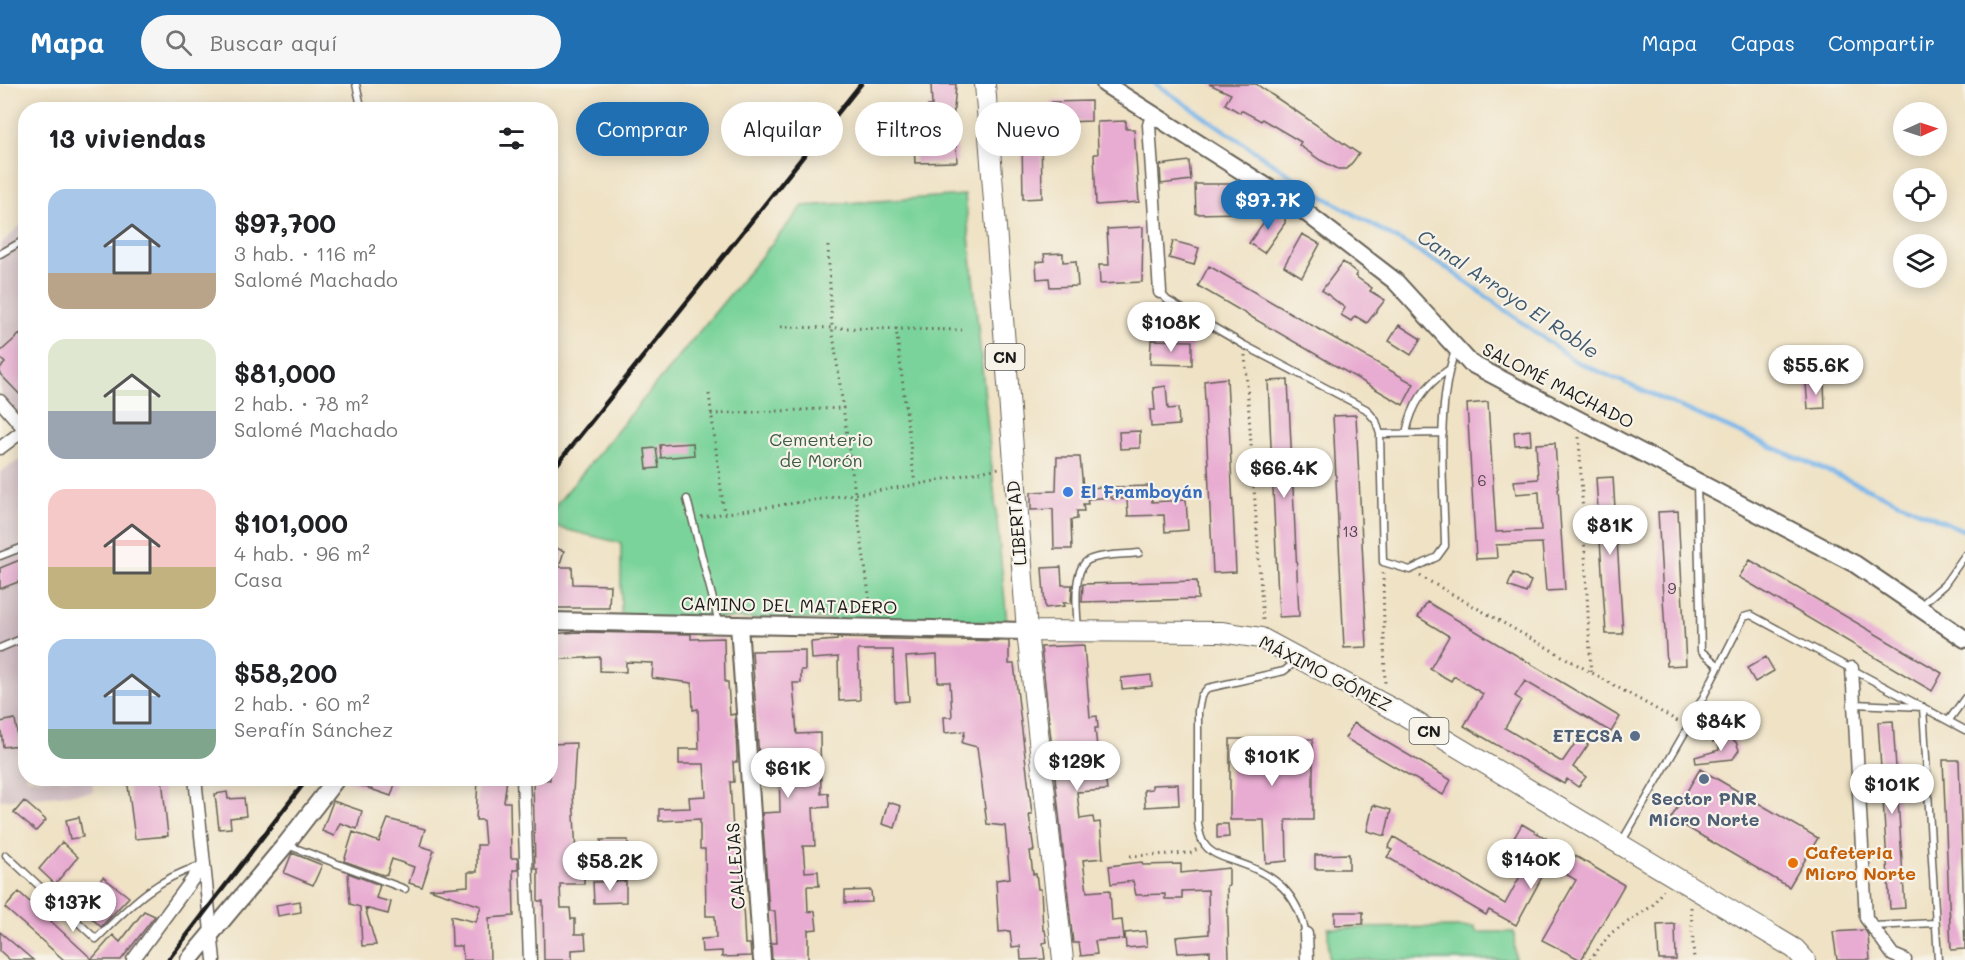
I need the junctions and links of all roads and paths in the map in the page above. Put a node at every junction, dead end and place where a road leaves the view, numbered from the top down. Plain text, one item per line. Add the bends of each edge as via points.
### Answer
1 (356, 84) edge
2 (985, 84) edge
3 (1106, 84) edge
4 (357, 102) edge
5 (1153, 113) junction
6 (18, 244) edge
7 (828, 246) dead end
8 (0, 254) edge
9 (1160, 292) joint
10 (781, 327) dead end
11 (832, 327) junction
12 (896, 328) junction
13 (962, 330) dead end
14 (1244, 345) junction
15 (1455, 350) junction
16 (1448, 370) junction
17 (709, 394) dead end
18 (0, 401) edge
19 (844, 408) junction
20 (711, 414) junction
21 (1578, 418) junction
22 (18, 422) edge
23 (1406, 433) junction
24 (1443, 433) junction
25 (1380, 434) junction
26 (18, 435) edge
27 (0, 448) edge
28 (1012, 466) junction
29 (1697, 480) junction
30 (915, 485) junction
31 (855, 494) junction
32 (687, 499) dead end
33 (724, 513) junction
34 (692, 518) junction
35 (18, 549) edge
36 (1139, 553) dead end
37 (0, 556) edge
38 (1964, 556) edge
39 (1383, 562) junction
40 (1410, 570) junction
41 (870, 602) dead end
42 (1920, 606) junction
43 (558, 621) edge
44 (720, 625) junction
45 (739, 625) junction
46 (1027, 631) junction
47 (1078, 631) junction
48 (1261, 638) junction
49 (1965, 639) edge
50 (18, 640) edge
51 (0, 648) edge
52 (1300, 657) junction
53 (1719, 666) junction
54 (1852, 668) junction
55 (1591, 672) junction
56 (1965, 698) edge
57 (1854, 704) junction
58 (1385, 705) junction
59 (1923, 707) junction
60 (1949, 720) junction
61 (1688, 728) junction
62 (1965, 730) edge
63 (1719, 745) dead end
64 (196, 786) edge
65 (331, 786) edge
66 (523, 786) edge
67 (286, 844) junction
68 (1204, 844) junction
69 (1620, 846) junction
70 (6, 855) dead end
71 (1130, 856) dead end
72 (203, 865) junction
73 (1673, 876) junction
74 (1690, 887) junction
75 (405, 889) dead end
76 (1935, 923) junction
77 (1872, 926) junction
78 (211, 932) junction
79 (1306, 934) joint
80 (133, 960) edge
81 (189, 960) edge
82 (214, 960) edge
83 (530, 960) edge
84 (762, 960) edge
85 (1062, 960) edge
86 (1307, 960) edge
87 (1590, 960) edge
88 (1694, 960) edge
89 (1805, 960) edge
90 (1905, 960) edge
91 (1938, 960) edge

1 - 4 lane
2 - 28 main road, LIBERTAD / CN
3 - 5 main road, SALOMÉ MACHADO
5 - 9 street via 1149,125
5 - 15 main road, SALOMÉ MACHADO via 1300,208 1395,280
6 - 8 lane
7 - 11 path
9 - 14 lane via 1167,300
10 - 11 path
11 - 12 path
11 - 19 path
12 - 13 path
12 - 30 path
14 - 25 lane via 1366,410 1376,421
14 - 48 path
15 - 16 lane
15 - 21 main road, SALOMÉ MACHADO via 1487,374
16 - 23 lane via 1430,382 1411,410
16 - 24 lane
17 - 20 path
18 - 22 street
19 - 20 path
19 - 31 path
20 - 33 path
21 - 29 main road, SALOMÉ MACHADO
21 - 55 path
23 - 24 lane
23 - 25 lane
24 - 40 lane via 1445,546 1437,557
25 - 39 lane
26 - 27 street
28 - 30 path
28 - 46 main road, LIBERTAD / CN
29 - 42 main road, SALOMÉ MACHADO via 1855,564
29 - 53 lane via 1701,651
30 - 31 path
31 - 33 path
31 - 41 path
32 - 34 lane
33 - 34 path
34 - 44 lane
35 - 37 lane
36 - 47 lane via 1084,562 1079,570
38 - 42 lane via 1935,596
39 - 40 lane
39 - 58 path
40 - 55 path
42 - 49 main road, SALOMÉ MACHADO
43 - 44 main road, CAMINO DEL MATADERO
44 - 45 main road, CAMINO DEL MATADERO
45 - 46 main road, CAMINO DEL MATADERO
45 - 84 main road, CALLEJAS
46 - 47 main road, MÁXIMO GÓMEZ / CN
46 - 85 main road, LIBERTAD / CN
47 - 48 main road, MÁXIMO GÓMEZ / CN via 1221,632
48 - 52 main road, MÁXIMO GÓMEZ / CN
50 - 51 lane
52 - 58 main road, MÁXIMO GÓMEZ / CN
52 - 68 lane via 1284,671 1208,687 1201,696 1198,823
53 - 54 lane via 1744,618 1751,615
53 - 61 lane
54 - 57 street
54 - 59 lane
55 - 61 path
56 - 60 lane
57 - 59 lane
57 - 77 street via 1866,918
58 - 69 main road, MÁXIMO GÓMEZ / CN
59 - 60 lane
59 - 76 lane
60 - 62 lane
61 - 63 path
61 - 69 lane
64 - 72 street
65 - 67 main road
66 - 83 street
67 - 75 lane
67 - 78 main road
68 - 71 path via 1191,853
68 - 79 lane via 1219,856 1251,867 1282,887 1302,914
69 - 73 main road, MÁXIMO GÓMEZ / CN
70 - 72 lane via 96,939 170,875
72 - 78 street
72 - 80 street
73 - 74 main road, MÁXIMO GÓMEZ / CN
73 - 87 path via 1652,906 1611,933
74 - 88 path
74 - 89 main road, MÁXIMO GÓMEZ / CN via 1795,949
76 - 77 lane
76 - 91 lane
77 - 90 street via 1893,955
78 - 81 main road
78 - 82 street
79 - 86 street

